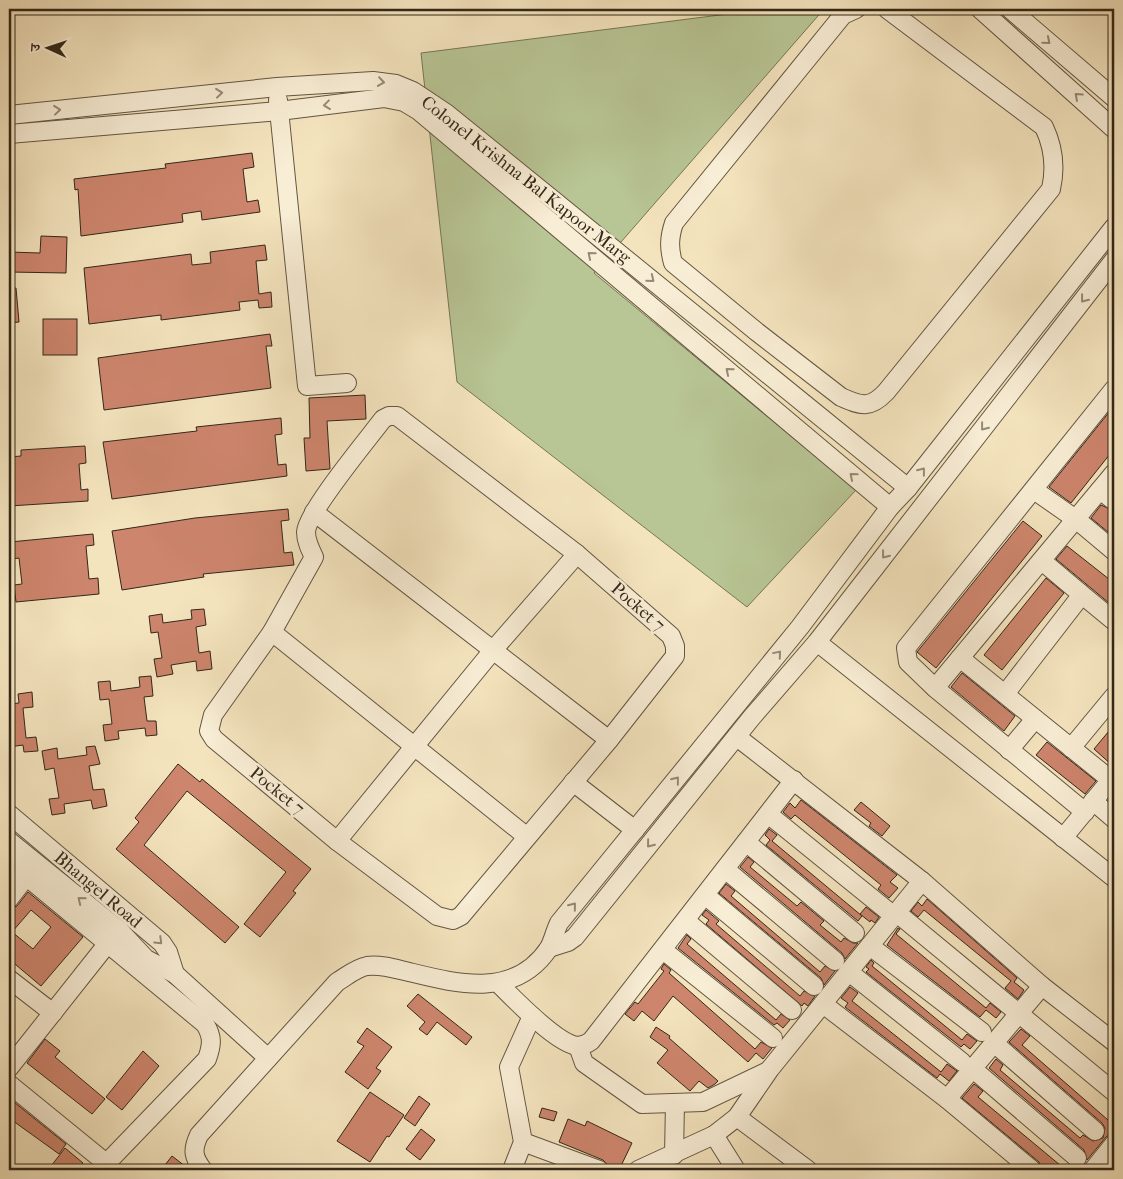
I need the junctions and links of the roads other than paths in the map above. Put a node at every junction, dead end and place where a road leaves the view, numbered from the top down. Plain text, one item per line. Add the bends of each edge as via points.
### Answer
1 (856, 9) edge
2 (887, 9) edge
3 (980, 9) edge
4 (1010, 9) edge
5 (277, 88) junction
6 (1114, 98) edge
7 (279, 111) junction
8 (9, 115) edge
9 (1114, 129) edge
10 (9, 134) edge
11 (1113, 226) edge
12 (1114, 260) edge
13 (756, 332) junction
14 (740, 352) junction
15 (347, 383) dead end
16 (1114, 389) edge
17 (1114, 473) edge
18 (908, 488) junction
19 (1034, 490) junction
20 (1100, 490) junction
21 (1114, 501) edge
22 (890, 507) junction
23 (314, 512) junction
24 (1077, 520) junction
25 (1114, 551) edge
26 (577, 554) junction
27 (1042, 561) junction
28 (1080, 593) junction
29 (819, 602) junction
30 (838, 615) junction
31 (1114, 621) edge
32 (272, 632) junction
33 (817, 642) junction
34 (494, 649) junction
35 (960, 658) junction
36 (935, 688) junction
37 (1005, 694) junction
38 (1114, 696) edge
39 (738, 703) junction
40 (752, 717) junction
41 (1035, 719) junction
42 (737, 737) junction
43 (609, 740) junction
44 (415, 746) junction
45 (1071, 748) junction
46 (1009, 750) junction
47 (1113, 778) edge
48 (794, 780) junction
49 (573, 782) junction
50 (1089, 806) junction
51 (9, 814) edge
52 (768, 814) junction
53 (1114, 819) edge
54 (635, 830) junction
55 (526, 836) junction
56 (1063, 838) junction
57 (9, 841) edge
58 (337, 841) junction
59 (746, 842) junction
60 (9, 862) edge
61 (725, 869) junction
62 (26, 877) junction
63 (1114, 878) edge
64 (922, 881) junction
65 (706, 895) junction
66 (9, 900) edge
67 (896, 914) junction
68 (131, 917) junction
69 (686, 920) junction
70 (855, 933) dead end
71 (114, 936) junction
72 (870, 946) junction
73 (549, 948) junction
74 (663, 950) junction
75 (834, 961) dead end
76 (849, 972) junction
77 (175, 974) junction
78 (9, 979) edge
79 (498, 983) junction
80 (814, 986) dead end
81 (1042, 986) junction
82 (823, 1004) junction
83 (792, 1010) dead end
84 (53, 1013) junction
85 (1019, 1014) junction
86 (532, 1016) junction
87 (774, 1038) dead end
88 (988, 1038) junction
89 (1114, 1042) edge
90 (578, 1046) junction
91 (268, 1058) junction
92 (967, 1065) junction
93 (9, 1068) edge
94 (770, 1070) junction
95 (9, 1084) edge
96 (1114, 1092) edge
97 (947, 1099) junction
98 (675, 1103) junction
99 (737, 1117) junction
100 (1095, 1131) dead end
101 (714, 1135) junction
102 (523, 1142) junction
103 (1114, 1144) edge
104 (674, 1155) junction
105 (1077, 1158) dead end
106 (103, 1167) edge
107 (203, 1170) edge
108 (512, 1170) edge
109 (599, 1170) edge
110 (638, 1170) edge
111 (736, 1170) edge
112 (808, 1170) edge
113 (1032, 1170) edge
114 (1093, 1170) edge

1 - 13 street via 837,23 674,223 670,236 673,263
2 - 13 street via 1044,127 1053,155 1051,189 875,403 854,403 841,397
9 -> 3 street
4 -> 6 street
5 - 7 street
8 -> 5 street, Colonel Krishna Bal Kapoor Marg
5 -> 14 street, Colonel Krishna Bal Kapoor Marg via 374,80 413,91 446,113
7 - 10 street
7 - 15 street via 307,386
22 -> 7 street via 419,111 404,102 384,98
18 -> 11 street
12 -> 30 street
13 - 14 street
14 - 18 street, Colonel Krishna Bal Kapoor Marg
16 - 19 street
17 - 20 street
18 - 22 street
19 - 24 street
19 - 36 street via 906,648 908,662
20 - 21 street
20 - 24 street
22 - 29 street
23 - 26 street, Pocket 7 via 383,419 397,416
23 - 32 street, Pocket 7 via 306,530 307,543 314,557
23 - 34 street
24 - 25 street
24 - 27 street
26 - 34 street
26 - 43 street, Pocket 7 via 671,636 676,646 675,656
27 - 28 street
27 - 35 street
28 - 31 street
28 - 37 street via 1078,603
29 - 30 street
39 -> 29 street
30 - 33 street
32 - 44 street
32 - 58 street, Pocket 7 via 213,715 209,731 214,739
33 - 40 street
33 - 56 street
34 - 43 street
34 - 44 street
35 - 36 street
35 - 37 street
36 - 46 street
37 - 41 street
38 - 45 street
39 - 40 street
54 -> 39 street
40 - 42 street
41 - 45 street
41 - 46 street
42 - 48 street
42 -> 73 street via 575,937
43 - 49 street, Pocket 7
44 - 55 street
44 - 58 street
45 - 47 street
46 - 50 street
47 - 50 street
48 - 52 street
48 - 64 street
49 - 54 street
49 - 55 street, Pocket 7
50 - 53 street
50 - 56 street
51 - 68 street, Bhangel Road
52 - 59 street
52 - 67 street
73 -> 54 street via 559,923
55 - 58 street, Pocket 7 via 461,916 454,920 437,916
56 - 63 street
71 -> 57 street, Bhangel Road
59 - 61 street
59 - 70 street
60 - 62 street
61 - 65 street
61 - 75 street
62 - 66 street
62 - 71 street
64 - 67 street
64 - 81 street
65 - 69 street
65 - 80 street
67 - 72 street
67 - 85 street
68 - 71 street
68 -> 77 street, Bhangel Road via 162,943
69 - 74 street
69 - 83 street
71 - 77 street, Bhangel Road via 146,959
71 - 84 street
71 - 106 street via 205,1024 211,1033 212,1045 207,1059
72 - 76 street
72 - 88 street
73 - 79 street via 515,978
74 - 87 street
74 - 90 street via 592,1041
76 - 82 street
76 - 92 street
77 - 91 street, Bhangel Road
78 - 84 street
79 - 86 street
79 - 91 street via 452,982 384,966 355,970 337,982
81 - 85 street
81 - 89 street
82 - 94 street
82 - 97 street
84 - 93 street
85 - 88 street
85 - 96 street
86 - 90 street
86 - 102 street via 509,1066
88 - 92 street
88 - 100 street
90 - 98 street via 584,1063 642,1104
91 - 107 street via 199,1135 193,1151
92 - 97 street
92 - 105 street
94 - 98 street via 703,1102
94 - 99 street
95 - 106 street
97 - 113 street
98 - 104 street
99 - 101 street
99 - 112 street
101 - 104 street
101 - 111 street
102 - 108 street
102 - 109 street
103 - 114 street
104 - 110 street

